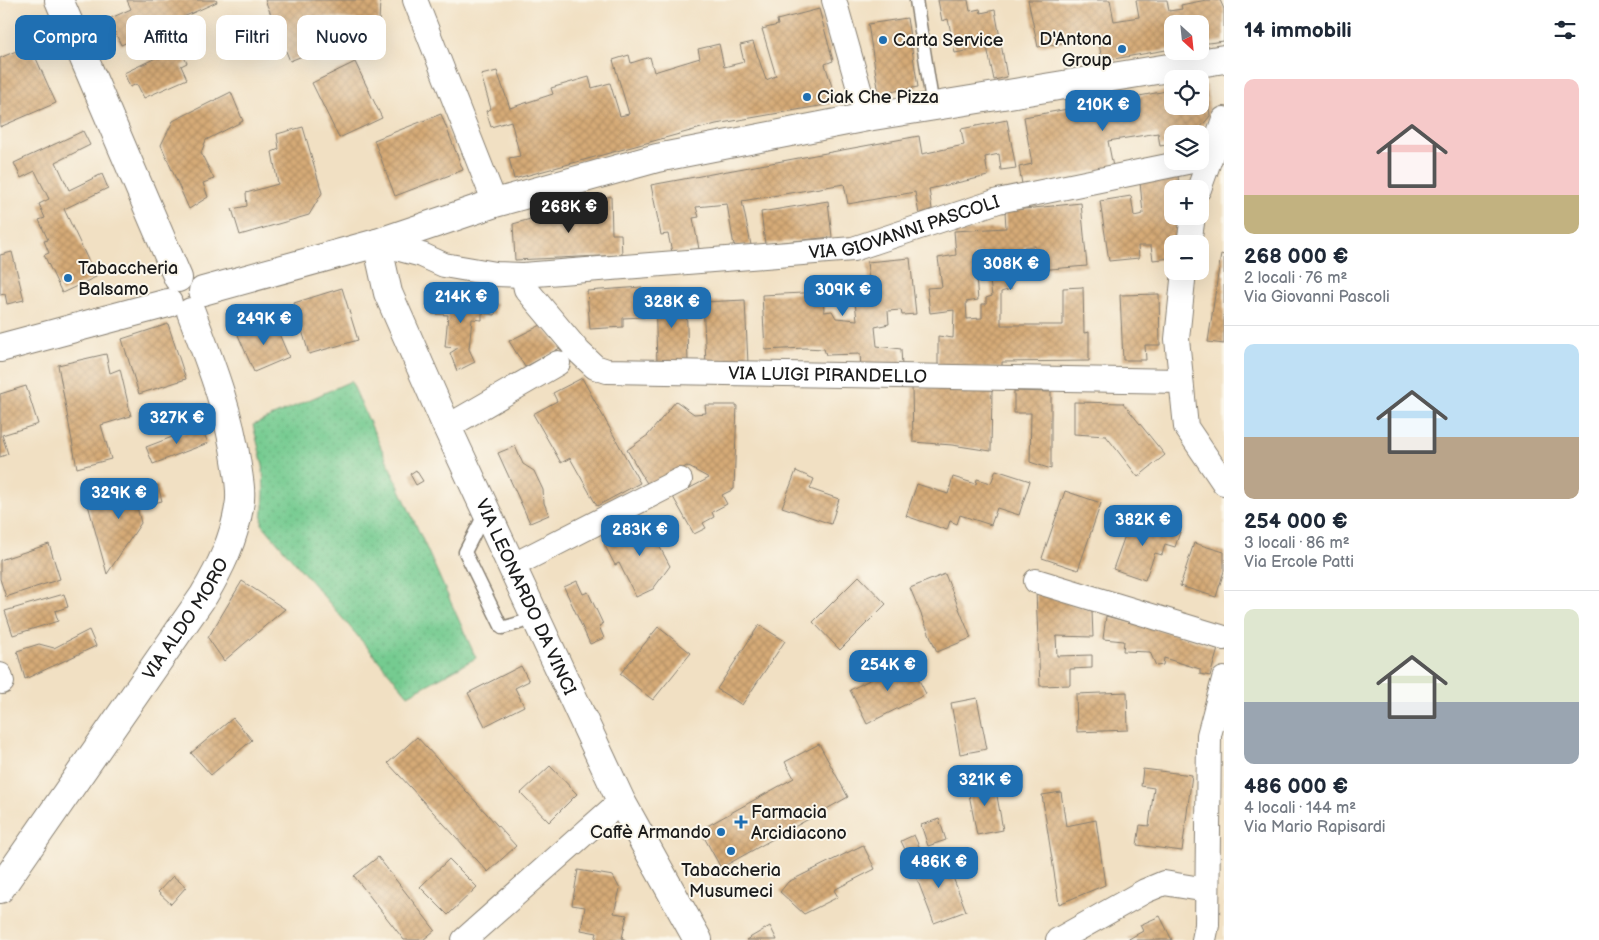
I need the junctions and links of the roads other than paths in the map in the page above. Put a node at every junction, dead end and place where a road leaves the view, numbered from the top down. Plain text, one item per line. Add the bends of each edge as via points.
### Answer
1 (59, 0) edge
2 (415, 0) edge
3 (834, 0) edge
4 (916, 0) edge
5 (1224, 59) edge
6 (933, 107) junction
7 (867, 117) junction
8 (1224, 120) edge
9 (1209, 145) edge
10 (1164, 167) edge
11 (495, 203) junction
12 (377, 243) junction
13 (523, 275) junction
14 (1183, 280) edge
15 (187, 302) junction
16 (0, 348) edge
17 (558, 363) dead end
18 (1180, 381) junction
19 (447, 427) junction
20 (680, 480) dead end
21 (1224, 483) edge
22 (486, 511) junction
23 (512, 566) junction
24 (1036, 581) dead end
25 (536, 618) junction
26 (1224, 638) edge
27 (1224, 679) edge
28 (621, 801) junction
29 (0, 889) edge
30 (1207, 890) junction
31 (1212, 929) edge
32 (464, 940) edge
33 (698, 940) edge
34 (1058, 940) edge

1 - 15 main road via 178,278 190,278 200,285
2 - 11 street
3 - 7 street
4 - 6 lane
5 - 6 main road
6 - 7 main road
7 - 11 main road via 657,158
8 - 9 street
10 - 13 street, VIA GIOVANNI PASCOLI via 998,202 853,249
11 - 12 main road
12 - 13 street, VIA GIOVANNI PASCOLI via 422,255 444,265
12 - 15 main road
12 - 19 main road, VIA LEONARDO DA VINCI via 388,293
13 - 18 street, VIA LUIGI PIRANDELLO via 526,289 579,352 595,367 607,371
14 - 18 street via 1177,339
15 - 16 main road
15 - 29 main road, VIA ALDO MORO via 221,397 235,453 240,506 228,548 204,595
17 - 19 street
18 - 21 street via 1186,427
19 - 22 main road, VIA LEONARDO DA VINCI
20 - 23 street
22 - 23 main road, VIA LEONARDO DA VINCI
22 - 25 lane via 465,552 502,628
23 - 25 main road, VIA LEONARDO DA VINCI
24 - 26 street
25 - 28 main road, VIA LEONARDO DA VINCI
27 - 30 street via 1209,735
28 - 32 street
28 - 33 main road, VIA LEONARDO DA VINCI
30 - 31 street
30 - 34 street via 1164,883

